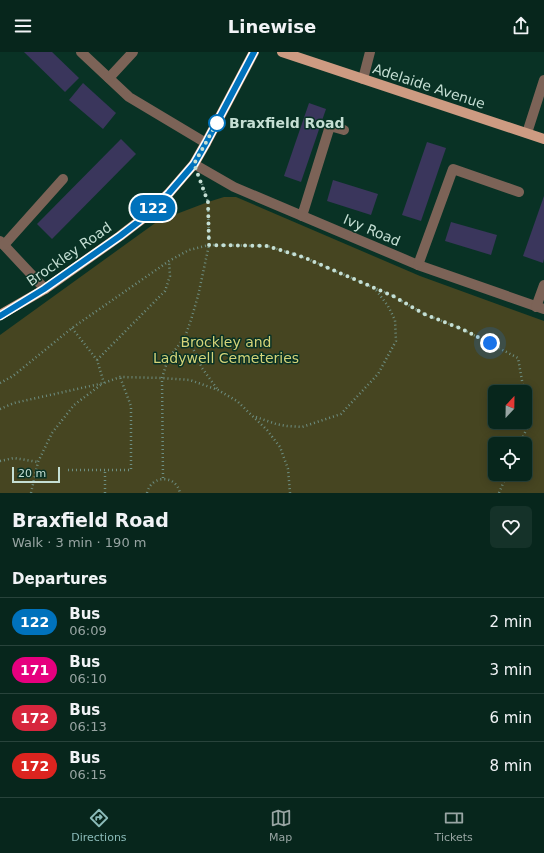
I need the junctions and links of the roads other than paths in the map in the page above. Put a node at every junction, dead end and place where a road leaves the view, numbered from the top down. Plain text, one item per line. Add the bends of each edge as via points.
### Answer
1 (81, 52) edge
2 (133, 52) edge
3 (254, 52) edge
4 (282, 52) edge
5 (370, 52) edge
6 (109, 78) junction
7 (363, 79) junction
8 (544, 80) edge
9 (344, 130) dead end
10 (527, 133) junction
11 (544, 139) edge
12 (206, 143) junction
13 (194, 164) junction
14 (63, 179) dead end
15 (519, 192) dead end
16 (302, 216) junction
17 (2, 243) edge
18 (418, 265) junction
19 (544, 285) edge
20 (44, 289) junction
21 (540, 308) edge
22 (0, 316) edge

1 - 6 street
2 - 6 street
3 - 12 main road, Brockley Road
4 - 7 main road, Adelaide Avenue
5 - 7 street
6 - 12 street via 129,97
7 - 10 main road, Adelaide Avenue
8 - 10 street
9 - 16 street via 330,126
10 - 11 main road, Adelaide Avenue
12 - 13 main road, Brockley Road
13 - 16 street, Ivy Road via 234,187
13 - 20 main road, Brockley Road via 146,216
14 - 17 street
15 - 18 street via 453,169
16 - 18 street, Ivy Road
17 - 20 street
18 - 21 street, Ivy Road
19 - 21 street
20 - 22 main road, Brockley Road

